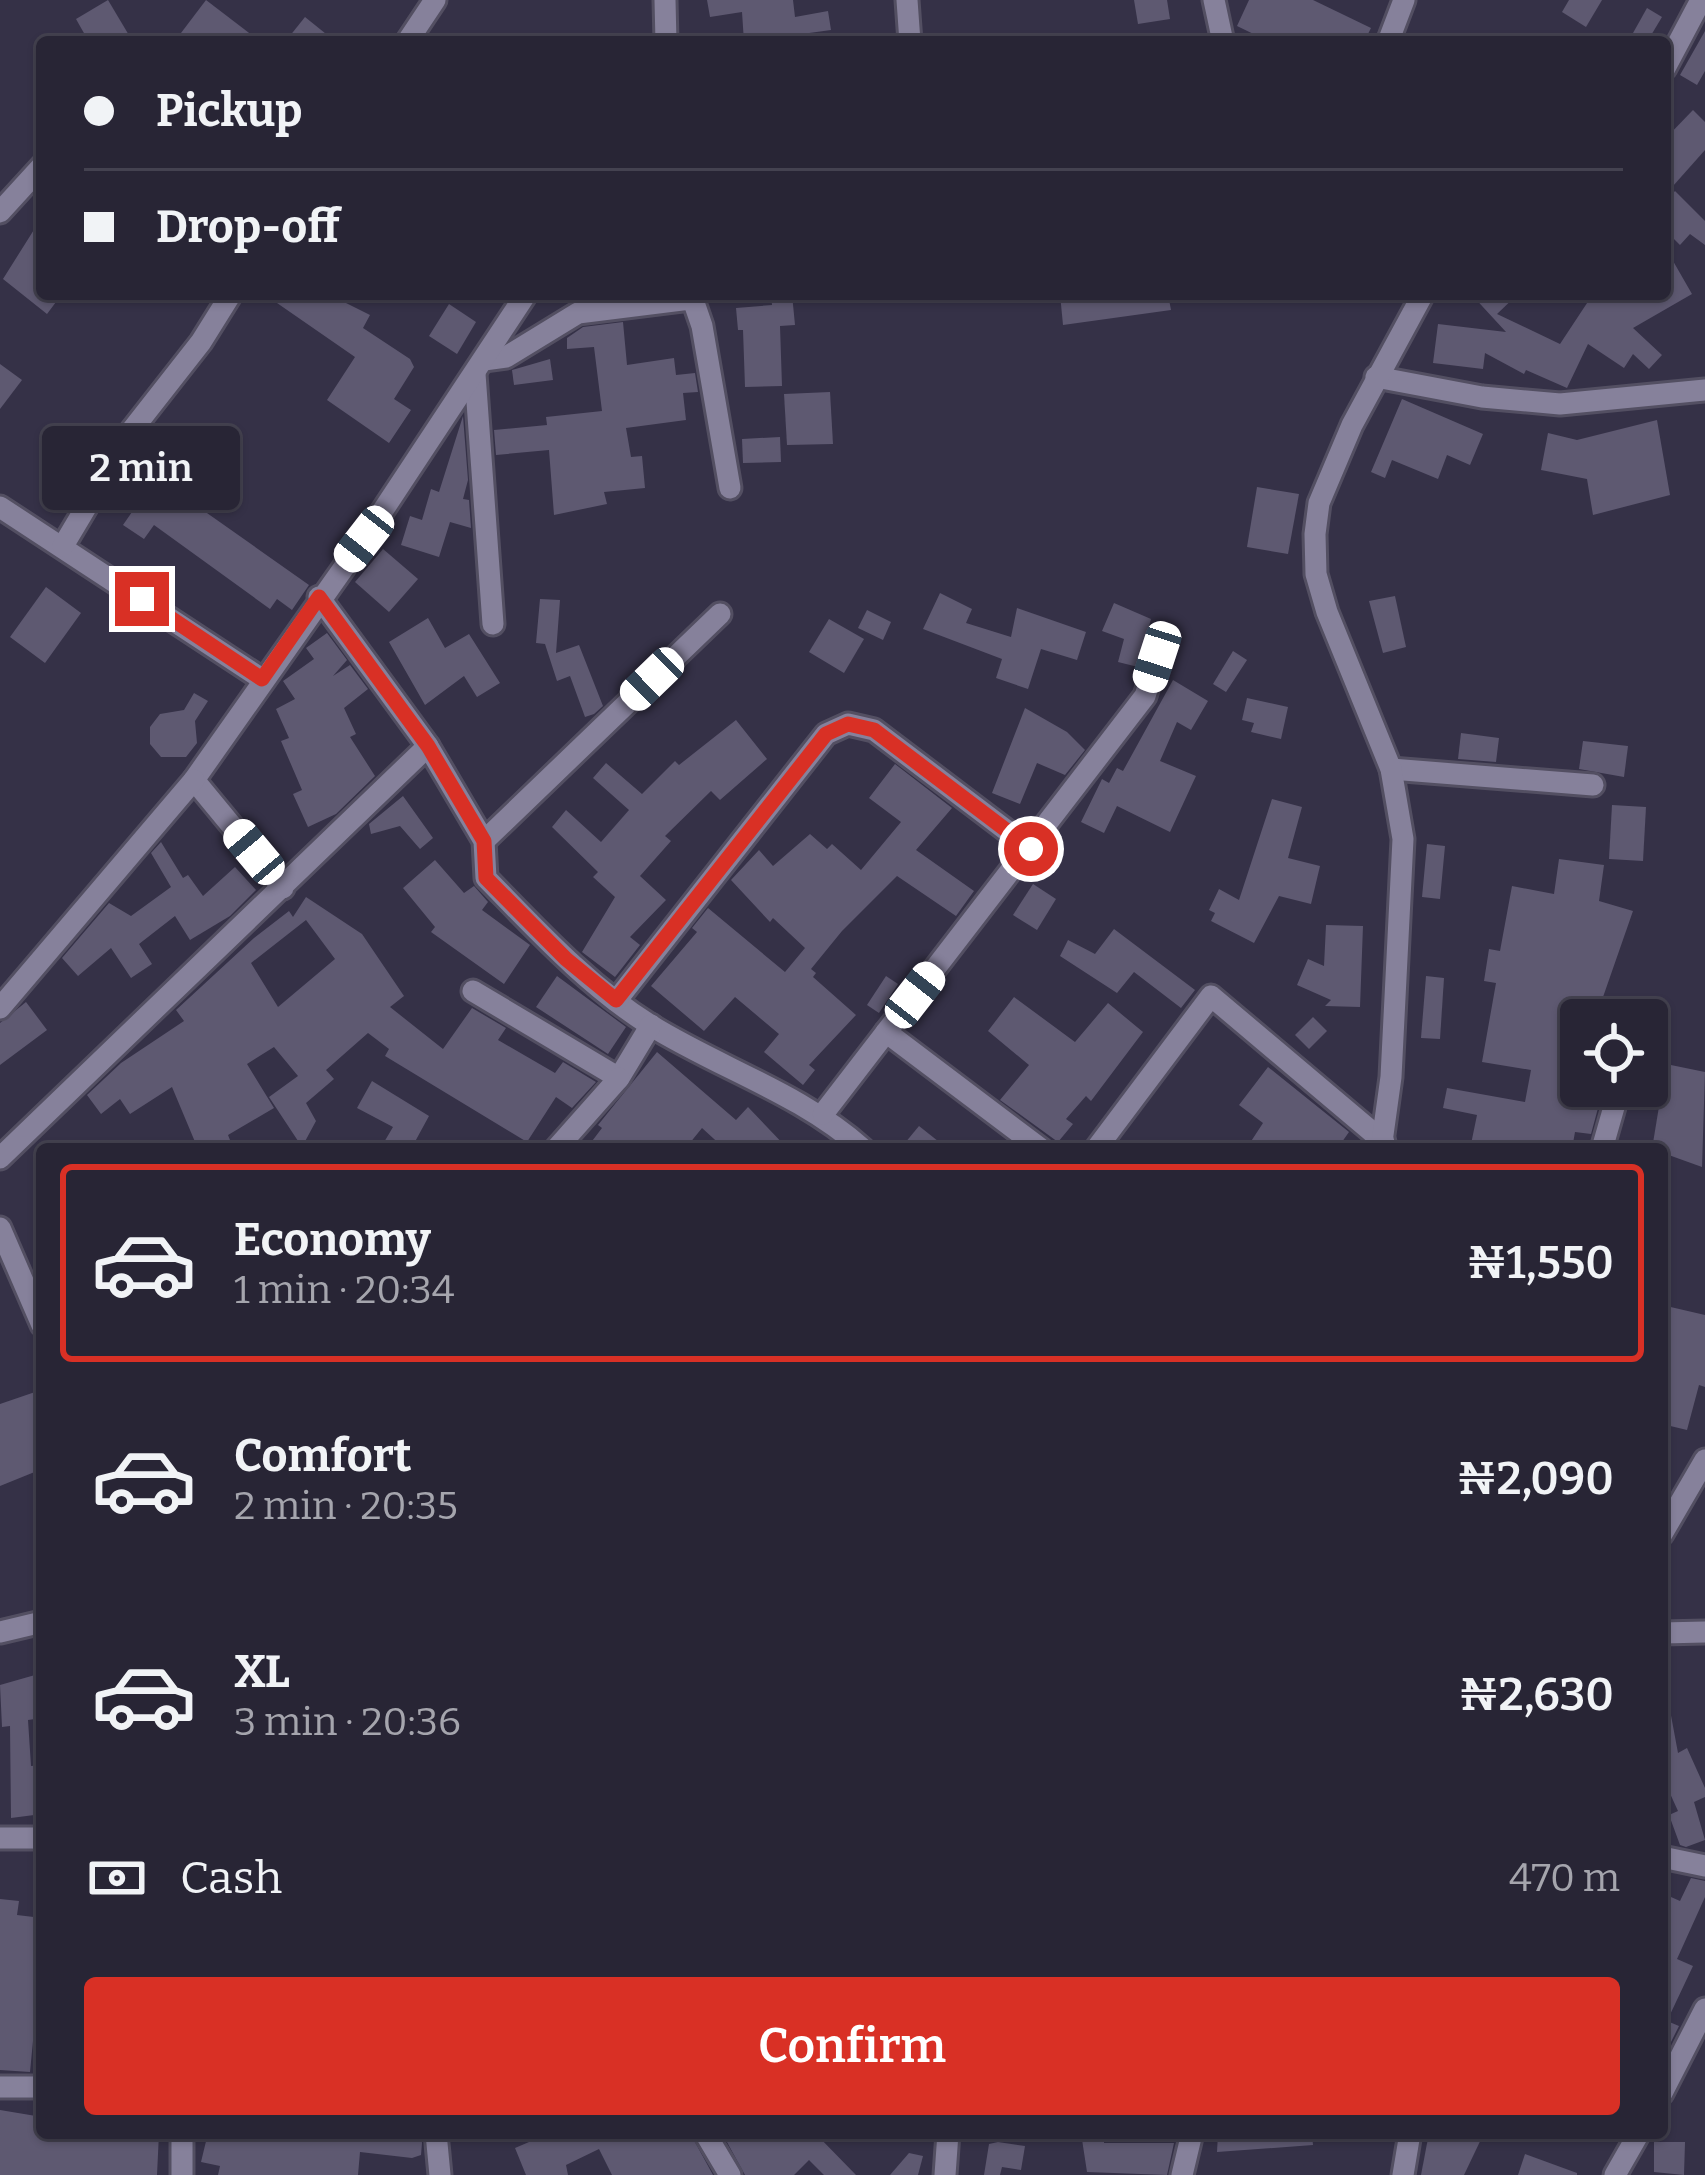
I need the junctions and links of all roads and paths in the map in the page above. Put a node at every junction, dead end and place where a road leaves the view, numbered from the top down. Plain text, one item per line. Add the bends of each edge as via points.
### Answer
1 (435, 0) edge
2 (665, 0) edge
3 (907, 0) edge
4 (1214, 0) edge
5 (1403, 0) edge
6 (1701, 0) edge
7 (411, 36) edge
8 (666, 36) edge
9 (910, 36) edge
10 (1222, 36) edge
11 (1390, 36) edge
12 (1671, 57) edge
13 (36, 173) edge
14 (0, 212) edge
15 (227, 300) edge
16 (522, 300) edge
17 (669, 300) edge
18 (691, 300) edge
19 (1420, 300) edge
20 (479, 367) junction
21 (1376, 377) junction
22 (1705, 390) edge
23 (730, 488) dead end
24 (0, 507) edge
25 (63, 546) junction
26 (319, 597) junction
27 (720, 614) dead end
28 (493, 624) dead end
29 (1157, 657) dead end
30 (262, 679) junction
31 (428, 746) junction
32 (1390, 769) junction
33 (194, 780) junction
34 (1593, 785) dead end
35 (484, 841) junction
36 (1031, 849) junction
37 (284, 888) junction
38 (473, 991) dead end
39 (616, 1000) junction
40 (0, 1008) edge
41 (651, 1025) junction
42 (886, 1032) junction
43 (619, 1078) junction
44 (1614, 1107) edge
45 (823, 1114) junction
46 (561, 1143) edge
47 (856, 1143) edge
48 (1033, 1143) edge
49 (1100, 1143) edge
50 (1379, 1143) edge
51 (1382, 1143) edge
52 (1604, 1143) edge
53 (0, 1157) edge
54 (0, 1228) edge
55 (36, 1311) edge
56 (1705, 1460) edge
57 (1668, 1524) edge
58 (36, 1623) edge
59 (0, 1632) edge
60 (1705, 1632) edge
61 (1668, 1633) edge
62 (0, 1838) edge
63 (36, 1838) edge
64 (1668, 1859) edge
65 (1705, 1866) edge
66 (1705, 2009) edge
67 (1668, 2080) edge
68 (0, 2087) edge
69 (36, 2087) edge
70 (182, 2139) edge
71 (437, 2139) edge
72 (709, 2139) edge
73 (948, 2139) edge
74 (1191, 2139) edge
75 (1409, 2139) edge
76 (1636, 2139) edge
77 (182, 2175) edge
78 (440, 2175) edge
79 (730, 2175) edge
80 (945, 2175) edge
81 (1182, 2175) edge
82 (1402, 2175) edge
83 (1615, 2175) edge

1 - 7 street
2 - 8 street
3 - 9 street
4 - 10 street
5 - 11 street
6 - 12 street
13 - 14 street
15 - 25 street via 132,430
16 - 20 street
17 - 20 street via 578,313
18 - 23 street
19 - 21 street
20 - 26 street
20 - 28 street
21 - 22 street via 1560,404
21 - 32 street via 1319,503 1316,574
24 - 25 street
25 - 30 street
26 - 30 street
26 - 31 street
27 - 35 street
29 - 36 street via 1145,696
30 - 33 street
31 - 35 street
31 - 37 street
32 - 34 street
32 - 51 street via 1403,838
33 - 37 street
33 - 40 street
35 - 39 street via 486,878
36 - 39 street via 874,730 848,724 826,734
36 - 42 street
37 - 53 street
38 - 43 street
39 - 41 street
41 - 43 street
41 - 45 street
42 - 45 street
42 - 48 street
43 - 46 street
44 - 52 street
45 - 47 street
49 - 50 street via 1211,995
54 - 55 street
56 - 57 street
58 - 59 street
60 - 61 street
62 - 63 street
64 - 65 street
66 - 67 street
68 - 69 street
70 - 77 street
71 - 78 street
72 - 79 street
73 - 80 street
74 - 81 street
75 - 82 street
76 - 83 street

